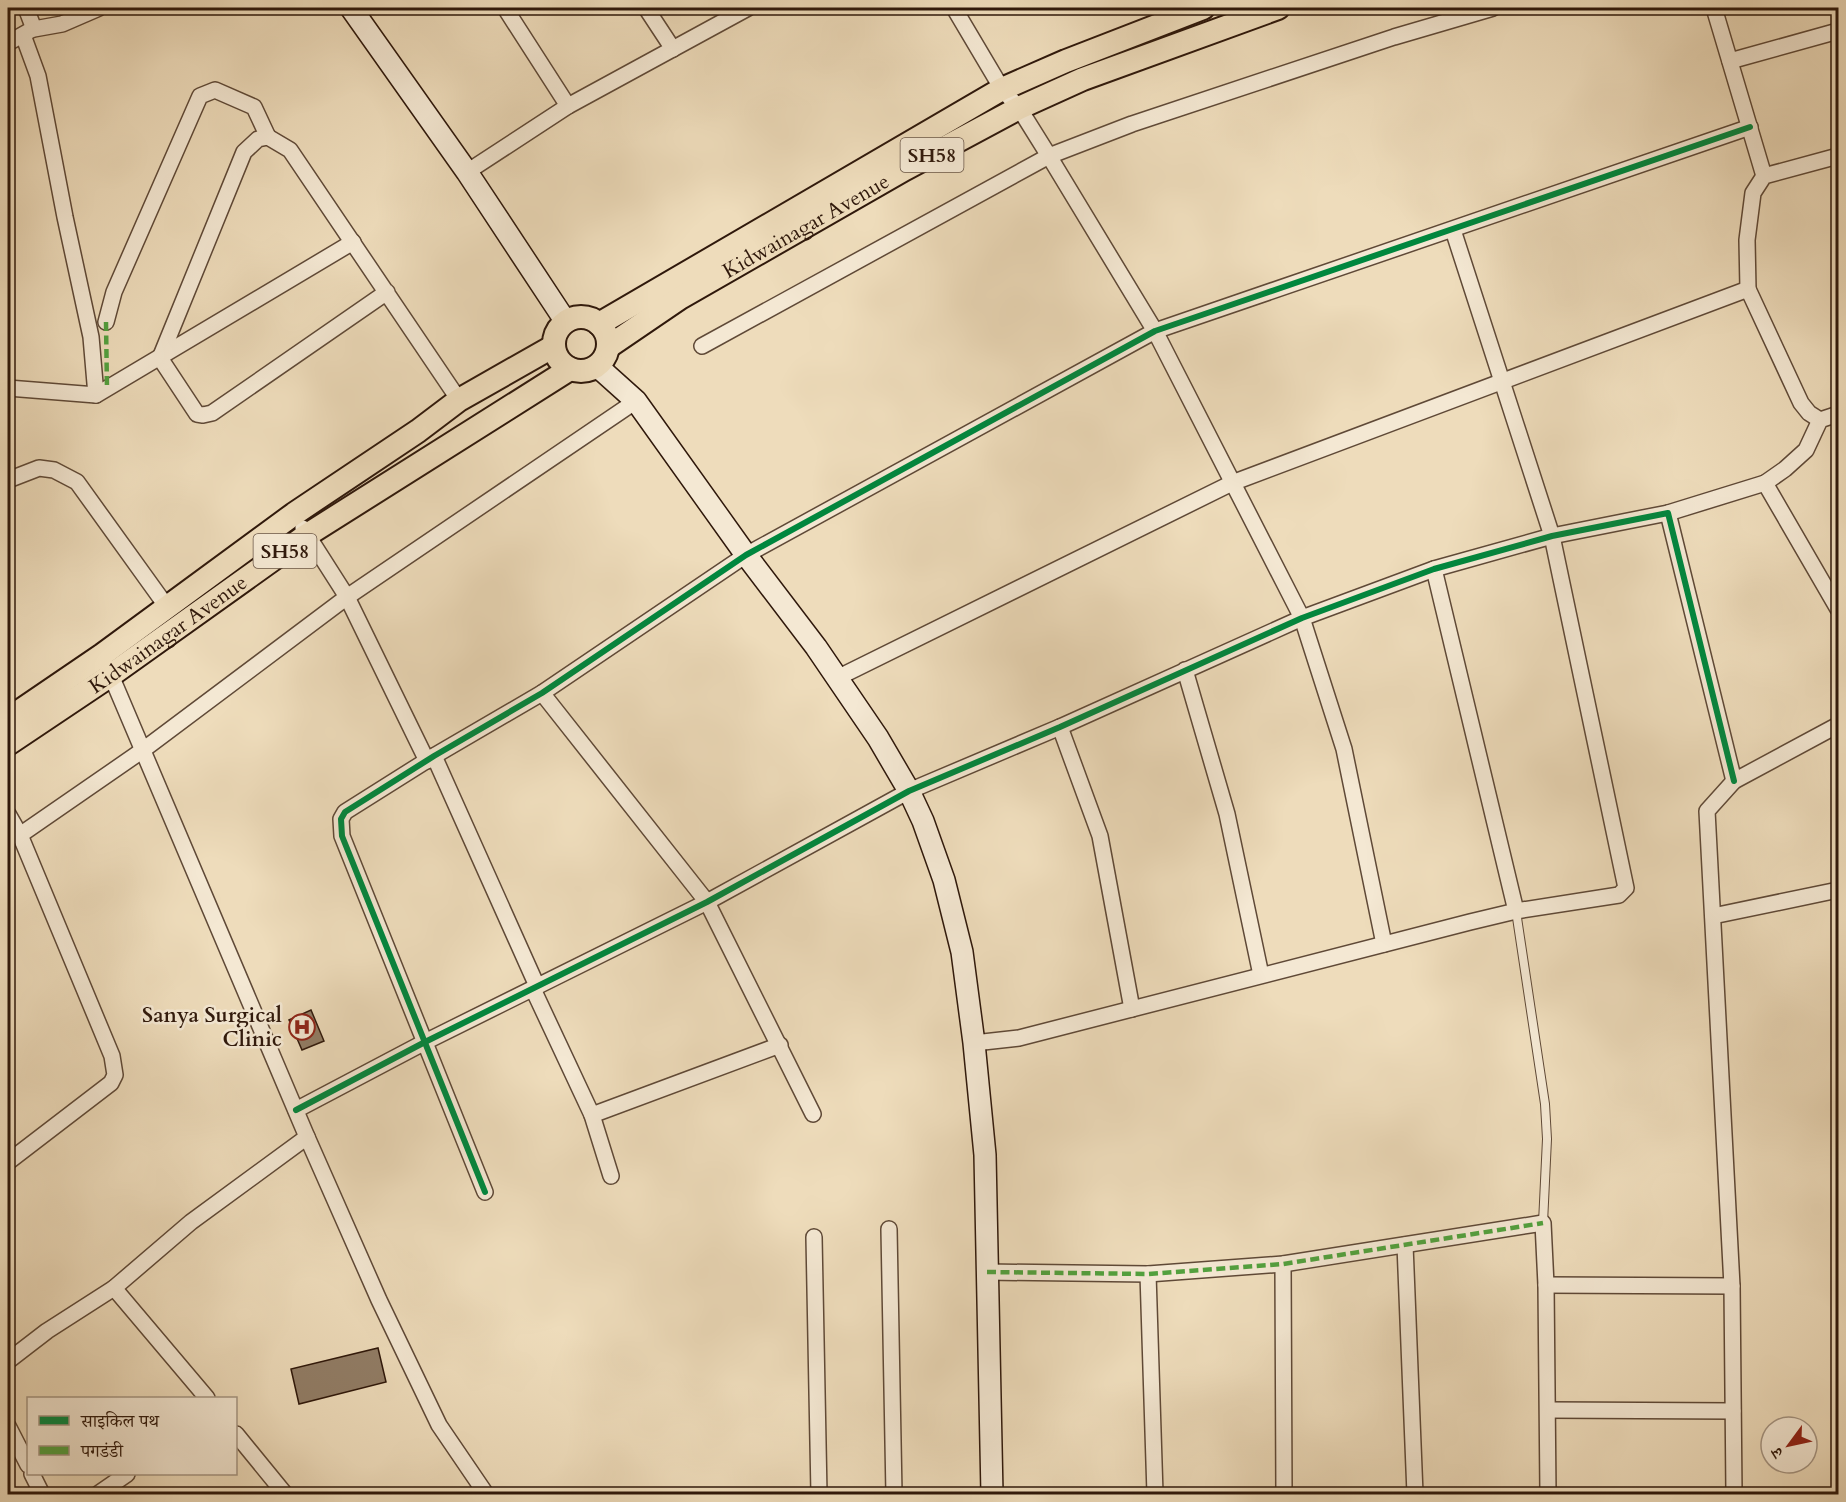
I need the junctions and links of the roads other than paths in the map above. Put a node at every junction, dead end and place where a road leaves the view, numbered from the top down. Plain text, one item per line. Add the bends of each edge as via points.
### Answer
1 (26, 8) edge
2 (99, 8) edge
3 (351, 8) edge
4 (505, 8) edge
5 (646, 8) edge
6 (748, 8) edge
7 (954, 8) edge
8 (1201, 8) edge
9 (1278, 8) edge
10 (1492, 8) edge
11 (1714, 8) edge
12 (1839, 31) edge
13 (28, 32) junction
14 (1210, 32) junction
15 (8, 43) edge
16 (673, 49) junction
17 (1730, 61) junction
18 (1002, 89) junction
19 (568, 105) junction
20 (1019, 108) junction
21 (1750, 127) junction
22 (268, 136) junction
23 (1049, 156) junction
24 (1839, 156) edge
25 (467, 172) junction
26 (1764, 176) junction
27 (1453, 230) junction
28 (353, 242) junction
29 (1748, 289) junction
30 (387, 292) junction
31 (106, 322) dead end
32 (566, 322) junction
33 (599, 324) junction
34 (1155, 332) junction
35 (554, 346) junction
36 (702, 346) dead end
37 (603, 356) junction
38 (160, 358) junction
39 (570, 369) junction
40 (1502, 380) junction
41 (8, 388) edge
42 (96, 395) junction
43 (459, 400) junction
44 (636, 401) junction
45 (1839, 414) edge
46 (1820, 420) junction
47 (8, 480) edge
48 (1232, 483) junction
49 (1765, 483) junction
50 (1668, 513) junction
51 (294, 514) junction
52 (307, 535) junction
53 (1552, 536) junction
54 (746, 555) junction
55 (1434, 569) junction
56 (347, 597) junction
57 (167, 608) junction
58 (1839, 609) edge
59 (1302, 618) junction
60 (107, 665) junction
61 (1185, 670) junction
62 (837, 678) junction
63 (542, 693) junction
64 (8, 719) edge
65 (1839, 725) edge
66 (1060, 727) junction
67 (8, 744) edge
68 (143, 750) junction
69 (431, 759) junction
70 (1734, 781) junction
71 (909, 791) junction
72 (8, 814) edge
73 (20, 835) junction
74 (1839, 890) edge
75 (707, 902) junction
76 (1516, 911) junction
77 (1713, 916) junction
78 (1384, 944) junction
79 (1261, 975) junction
80 (535, 987) junction
81 (1132, 1009) junction
82 (425, 1042) junction
83 (974, 1043) junction
84 (780, 1046) junction
85 (296, 1110) junction
86 (813, 1114) dead end
87 (592, 1115) junction
88 (307, 1137) junction
89 (8, 1162) edge
90 (611, 1176) dead end
91 (485, 1192) dead end
92 (1543, 1223) junction
93 (889, 1229) dead end
94 (814, 1237) dead end
95 (1406, 1245) junction
96 (1283, 1264) junction
97 (987, 1272) junction
98 (1148, 1274) junction
99 (1546, 1285) junction
100 (1732, 1286) junction
101 (114, 1288) junction
102 (8, 1361) edge
103 (206, 1397) edge
104 (1548, 1410) junction
105 (1733, 1411) junction
106 (8, 1426) edge
107 (237, 1435) edge
108 (27, 1463) edge
109 (33, 1475) edge
110 (124, 1475) edge
111 (42, 1494) edge
112 (98, 1494) edge
113 (285, 1494) edge
114 (486, 1494) edge
115 (819, 1494) edge
116 (894, 1494) edge
117 (992, 1494) edge
118 (1155, 1494) edge
119 (1284, 1494) edge
120 (1415, 1494) edge
121 (1548, 1494) edge
122 (1734, 1494) edge

1 - 13 street
2 - 13 street via 62,24
3 - 25 street
4 - 19 street
5 - 16 street
6 - 16 street
7 - 18 street
8 - 14 street
8 - 18 main road, Kidwainagar Avenue / SH58
9 - 14 main road, Kidwainagar Avenue / SH58
10 - 23 street via 1154,117
11 - 17 street
12 - 17 street
13 - 15 street
13 - 42 street via 91,337
14 - 20 main road, Kidwainagar Avenue / SH58
16 - 19 street
17 - 21 street
18 - 20 street
18 - 33 main road, Kidwainagar Avenue / SH58
19 - 25 street
20 - 23 street
20 - 37 main road, Kidwainagar Avenue / SH58 via 680,298
21 - 26 street
21 - 27 street
22 - 28 street via 290,150
22 - 31 street via 254,107 214,90 200,96 114,291
22 - 38 street via 258,139 244,152
23 - 34 street
23 - 36 street
24 - 26 street
25 - 32 street
26 - 29 street via 1753,193 1747,240
27 - 34 street
27 - 40 street
28 - 30 street
28 - 38 street
29 - 40 street
29 - 46 street via 1802,403
30 - 38 street via 212,413 202,416
30 - 43 street
32 - 33 main road via 585,317
32 - 35 main road via 557,332
33 - 37 main road via 607,338
34 - 48 street
34 - 54 street
35 - 39 main road via 559,360
35 - 43 main road, Kidwainagar Avenue / SH58
37 - 39 main road, SH58 via 584,371
37 - 44 street
38 - 42 street
39 - 52 main road, Kidwainagar Avenue / SH58
40 - 48 street
40 - 53 street
41 - 42 street
43 - 51 main road, Kidwainagar Avenue / SH58
44 - 54 street
44 - 56 street
45 - 46 street
46 - 49 street via 1806,450
47 - 57 street via 39,468 54,470 77,482
48 - 59 street
48 - 62 street
49 - 50 street
49 - 58 street
50 - 53 street
50 - 70 street
51 - 52 street
51 - 57 main road, Kidwainagar Avenue / SH58
52 - 56 street
52 - 60 main road, Kidwainagar Avenue / SH58
53 - 55 street
53 - 76 street via 1626,888 1619,895
54 - 62 street
54 - 63 street
55 - 59 street
55 - 76 street
56 - 68 street
56 - 69 street
57 - 60 main road, Kidwainagar Avenue / SH58
59 - 61 street
59 - 78 street via 1344,748
60 - 64 main road, Kidwainagar Avenue / SH58
60 - 67 main road, Kidwainagar Avenue / SH58
60 - 68 street
61 - 66 street
61 - 79 street via 1227,814
62 - 71 street
63 - 69 street
63 - 75 street
65 - 70 street
66 - 71 street
66 - 81 street via 1100,836
68 - 73 street
68 - 85 street
69 - 80 street
69 - 82 street via 345,812 341,819 342,836
70 - 77 street via 1707,811
71 - 75 street
71 - 83 street via 944,880 962,952
72 - 73 street
73 - 89 street via 112,1056 115,1076
74 - 77 street
75 - 80 street
75 - 84 street
76 - 78 street
76 - 92 lane via 1545,1104
77 - 100 street
78 - 79 street
79 - 81 street
80 - 82 street
80 - 87 street
81 - 83 street via 1019,1038
82 - 85 street
82 - 91 street
83 - 97 street via 985,1155
84 - 86 street
84 - 87 street
85 - 88 street
87 - 90 street
88 - 101 street via 192,1222
88 - 114 street via 440,1425
92 - 95 street
92 - 99 street
93 - 116 street
94 - 115 street
95 - 96 street
95 - 120 street
96 - 98 street
96 - 119 street
97 - 98 street
97 - 117 street
98 - 118 street
99 - 100 street
99 - 104 street
100 - 105 street
101 - 102 street
101 - 103 street
104 - 105 street
104 - 121 street
105 - 122 street
106 - 108 street
107 - 113 street
109 - 111 street
110 - 112 street

